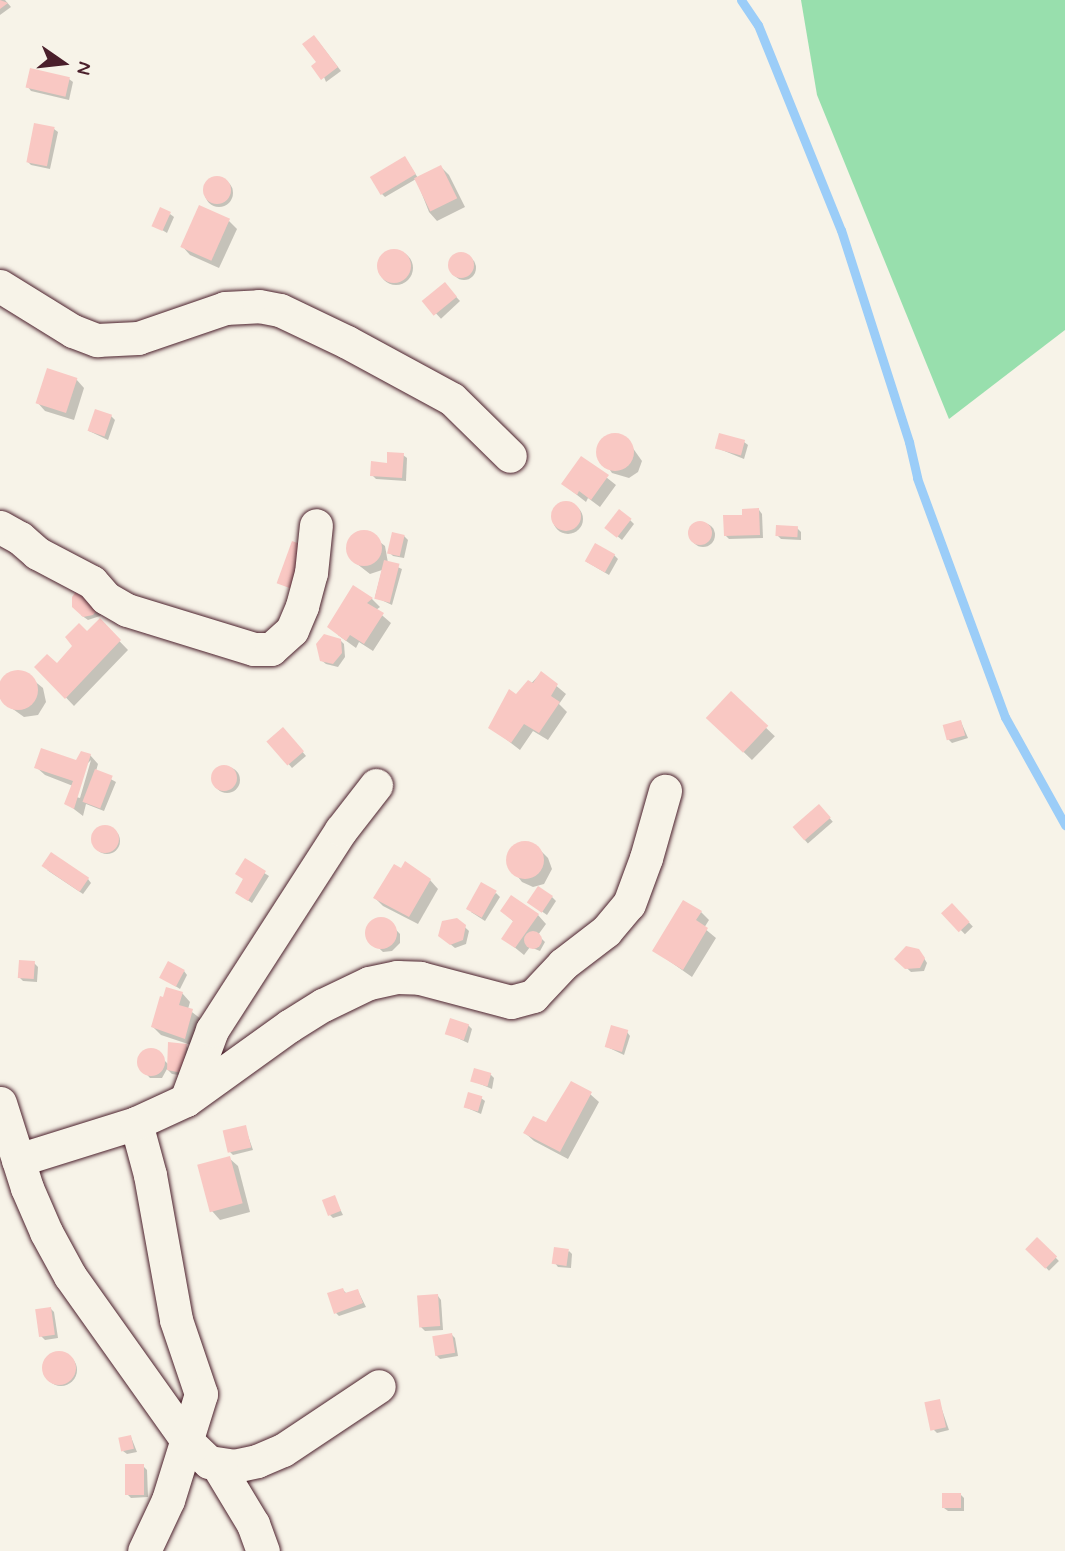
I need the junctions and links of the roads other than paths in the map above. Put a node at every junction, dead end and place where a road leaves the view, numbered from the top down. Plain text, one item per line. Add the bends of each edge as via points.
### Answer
1 (0, 286) edge
2 (510, 456) dead end
3 (316, 525) dead end
4 (0, 527) edge
5 (376, 785) dead end
6 (664, 791) dead end
7 (186, 1100) junction
8 (0, 1103) edge
9 (136, 1123) junction
10 (18, 1160) junction
11 (379, 1386) dead end
12 (188, 1442) junction
13 (218, 1466) junction
14 (144, 1551) edge
15 (262, 1551) edge

1 - 2 street via 73,331 97,340 138,338 225,308 280,310 452,399
3 - 4 street via 302,606 292,630 271,649 241,645 127,610 106,598 92,582
5 - 7 street via 341,830 218,1019
6 - 7 street via 629,904 606,931 563,964 533,996 511,1002 420,978 369,983 323,1004
7 - 9 street
8 - 10 street
9 - 10 street
9 - 12 street via 176,1320 201,1394
10 - 12 street via 46,1232 70,1276
11 - 13 street via 283,1450 257,1461
12 - 13 street
12 - 14 street
13 - 15 street via 253,1524

